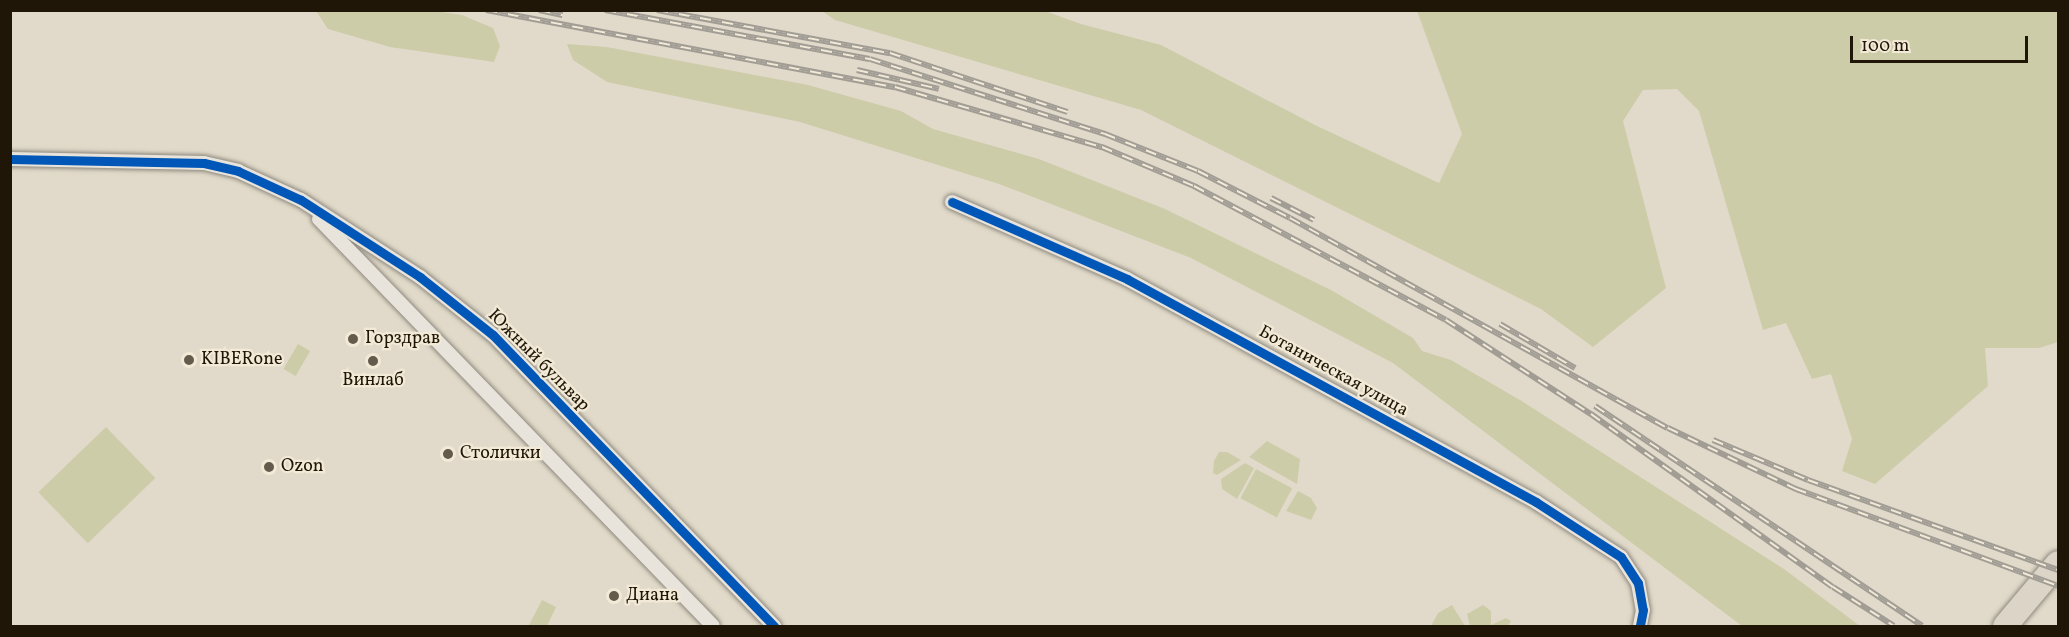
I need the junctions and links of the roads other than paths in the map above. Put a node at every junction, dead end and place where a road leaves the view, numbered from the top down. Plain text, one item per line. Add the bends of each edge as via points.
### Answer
1 (10, 159) edge
2 (301, 200) junction
3 (952, 202) dead end
4 (2058, 563) edge
5 (713, 627) edge
6 (774, 627) edge
7 (1640, 627) edge
8 (2005, 627) edge

1 - 2 street, Южный бульвар via 204,163 238,171
2 - 5 street, Южный бульвар
2 - 6 street, Южный бульвар via 420,277 493,335
3 - 7 street, Ботаническая улица via 1127,279 1536,502 1621,557 1638,583 1643,610
4 - 8 highway

